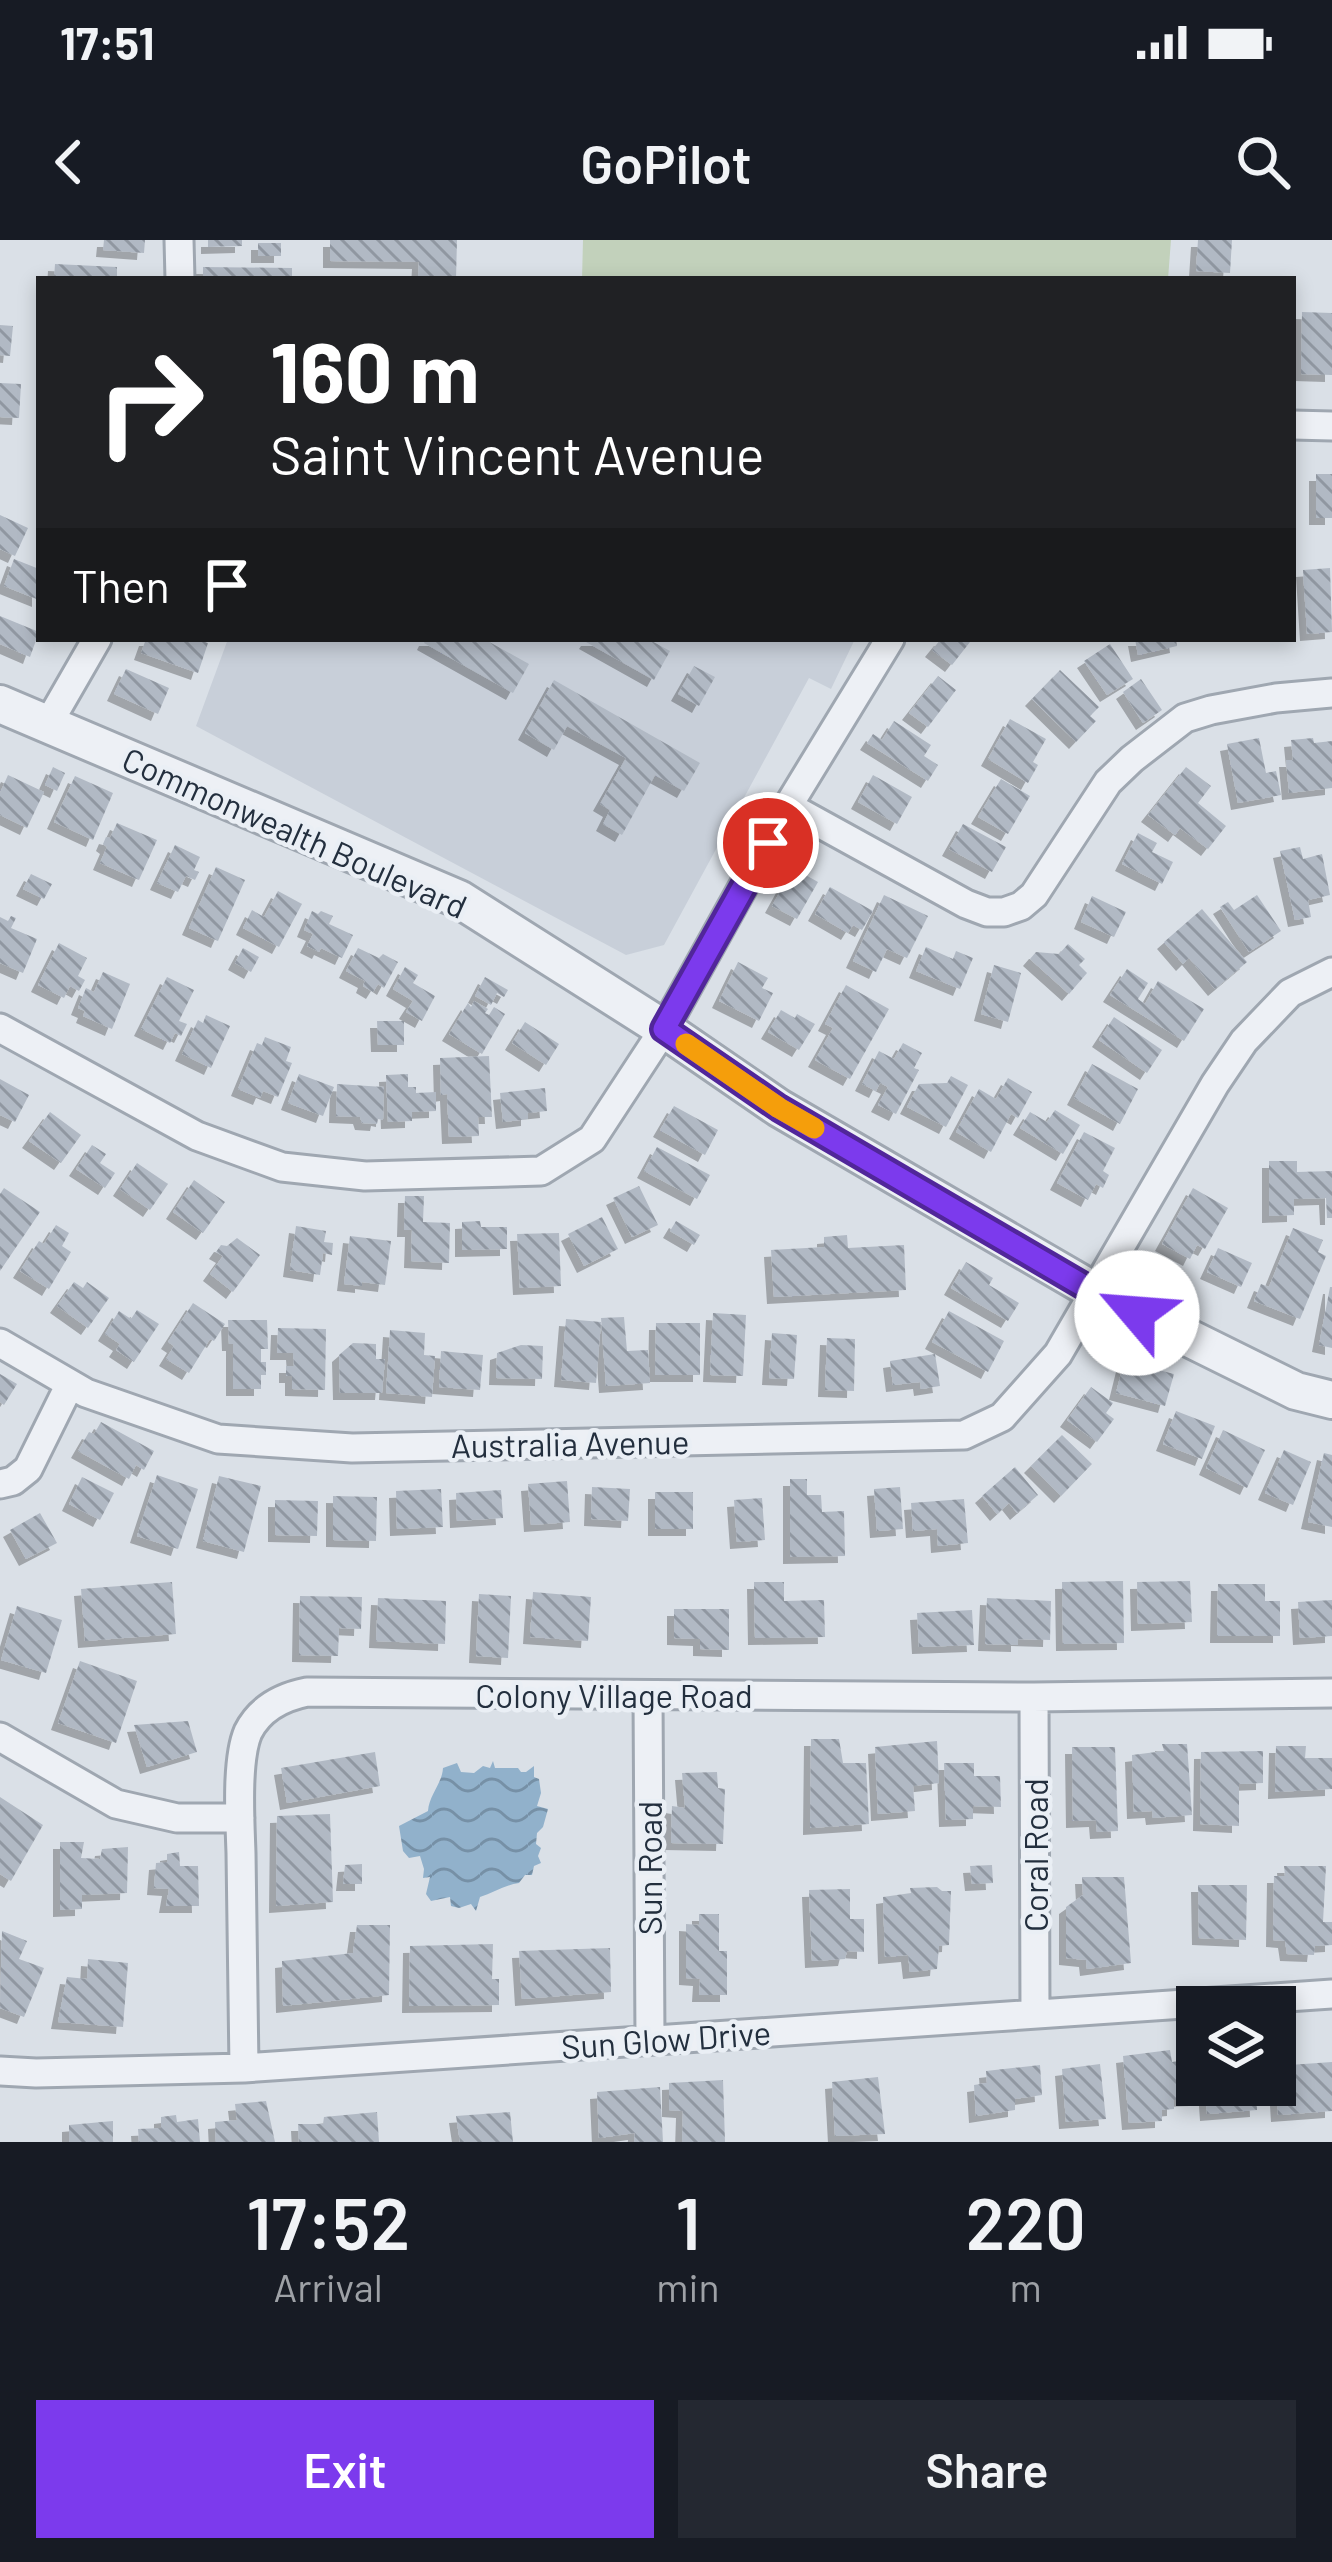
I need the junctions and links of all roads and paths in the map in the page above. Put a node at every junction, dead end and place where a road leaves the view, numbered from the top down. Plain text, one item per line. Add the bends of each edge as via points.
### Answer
1 (179, 240) edge
2 (179, 276) edge
3 (1296, 425) edge
4 (1332, 426) edge
5 (96, 642) edge
6 (888, 642) edge
7 (1332, 693) edge
8 (0, 704) edge
9 (48, 724) junction
10 (788, 806) junction
11 (1332, 972) edge
12 (0, 1028) edge
13 (664, 1029) junction
14 (1094, 1292) junction
15 (0, 1343) edge
16 (70, 1384) junction
17 (1332, 1400) edge
18 (0, 1484) edge
19 (1332, 1693) edge
20 (648, 1696) junction
21 (1034, 1697) junction
22 (0, 1737) edge
23 (240, 1818) junction
24 (1332, 1994) edge
25 (1035, 2013) junction
26 (650, 2041) junction
27 (244, 2068) junction
28 (0, 2071) edge

1 - 2 street
3 - 4 street
5 - 9 street
6 - 10 street
7 - 10 street via 1185,718 1108,782 1034,895 1004,912 948,896
8 - 9 street, Commonwealth Boulevard
9 - 13 street, Commonwealth Boulevard via 459,899
10 - 13 street
11 - 14 street, Australia Avenue via 1290,992 1244,1041
12 - 13 street via 197,1136 282,1167 365,1176 541,1171 592,1139
13 - 14 street, Commonwealth Boulevard via 779,1108
14 - 16 street, Australia Avenue via 1032,1386 1002,1418 964,1435 352,1448 218,1439
14 - 17 street, Commonwealth Boulevard via 1296,1391
15 - 16 street, Australia Avenue
16 - 18 street via 28,1469
19 - 21 street, Colony Village Road
20 - 21 street, Colony Village Road
20 - 23 street, Colony Village Road via 289,1696 248,1733
20 - 26 street, Sun Road
21 - 25 street, Coral Road
22 - 23 street via 116,1804 177,1818
23 - 27 street, Colony Village Road
24 - 25 street, Sun Glow Drive
25 - 26 street, Sun Glow Drive
26 - 27 street, Sun Glow Drive
27 - 28 street, Sun Glow Drive

